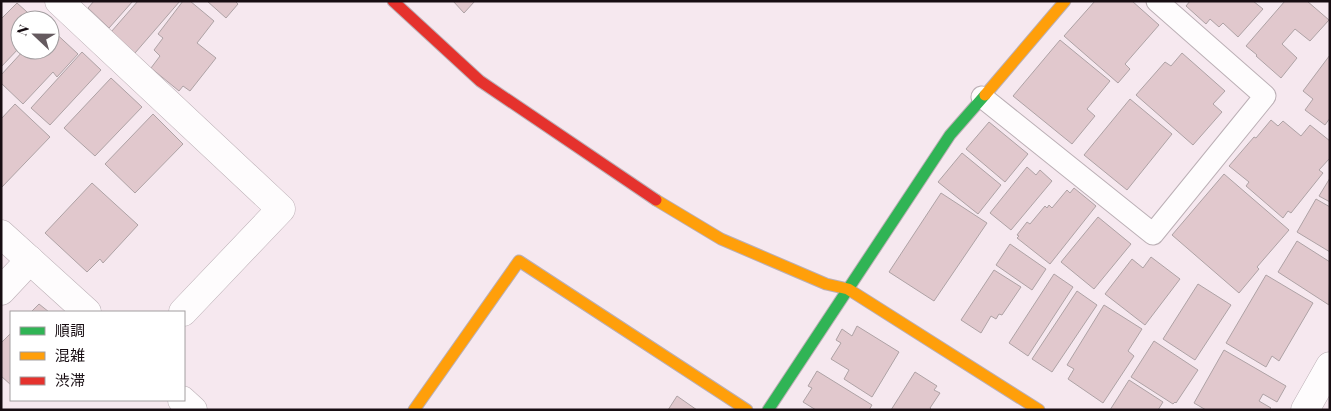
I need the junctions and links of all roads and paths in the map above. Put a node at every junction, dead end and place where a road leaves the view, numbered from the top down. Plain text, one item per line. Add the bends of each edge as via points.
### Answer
1 (59, 1) edge
2 (393, 1) edge
3 (1065, 1) edge
4 (1157, 1) edge
5 (982, 97) junction
6 (1, 234) edge
7 (30, 260) junction
8 (848, 289) junction
9 (1, 291) edge
10 (86, 311) edge
11 (184, 311) edge
12 (1330, 366) edge
13 (183, 401) edge
14 (194, 410) edge
15 (414, 410) edge
16 (747, 410) edge
17 (768, 410) edge
18 (1039, 410) edge
19 (1305, 410) edge

1 - 11 street via 281,209
2 - 8 street via 480,81 656,200 721,239 826,284
3 - 5 street
4 - 5 lane via 1265,96 1153,234
5 - 8 street via 950,135
6 - 7 street
7 - 9 street
7 - 10 street
8 - 17 street
8 - 18 street
12 - 19 street
13 - 14 street
15 - 16 street via 519,261

